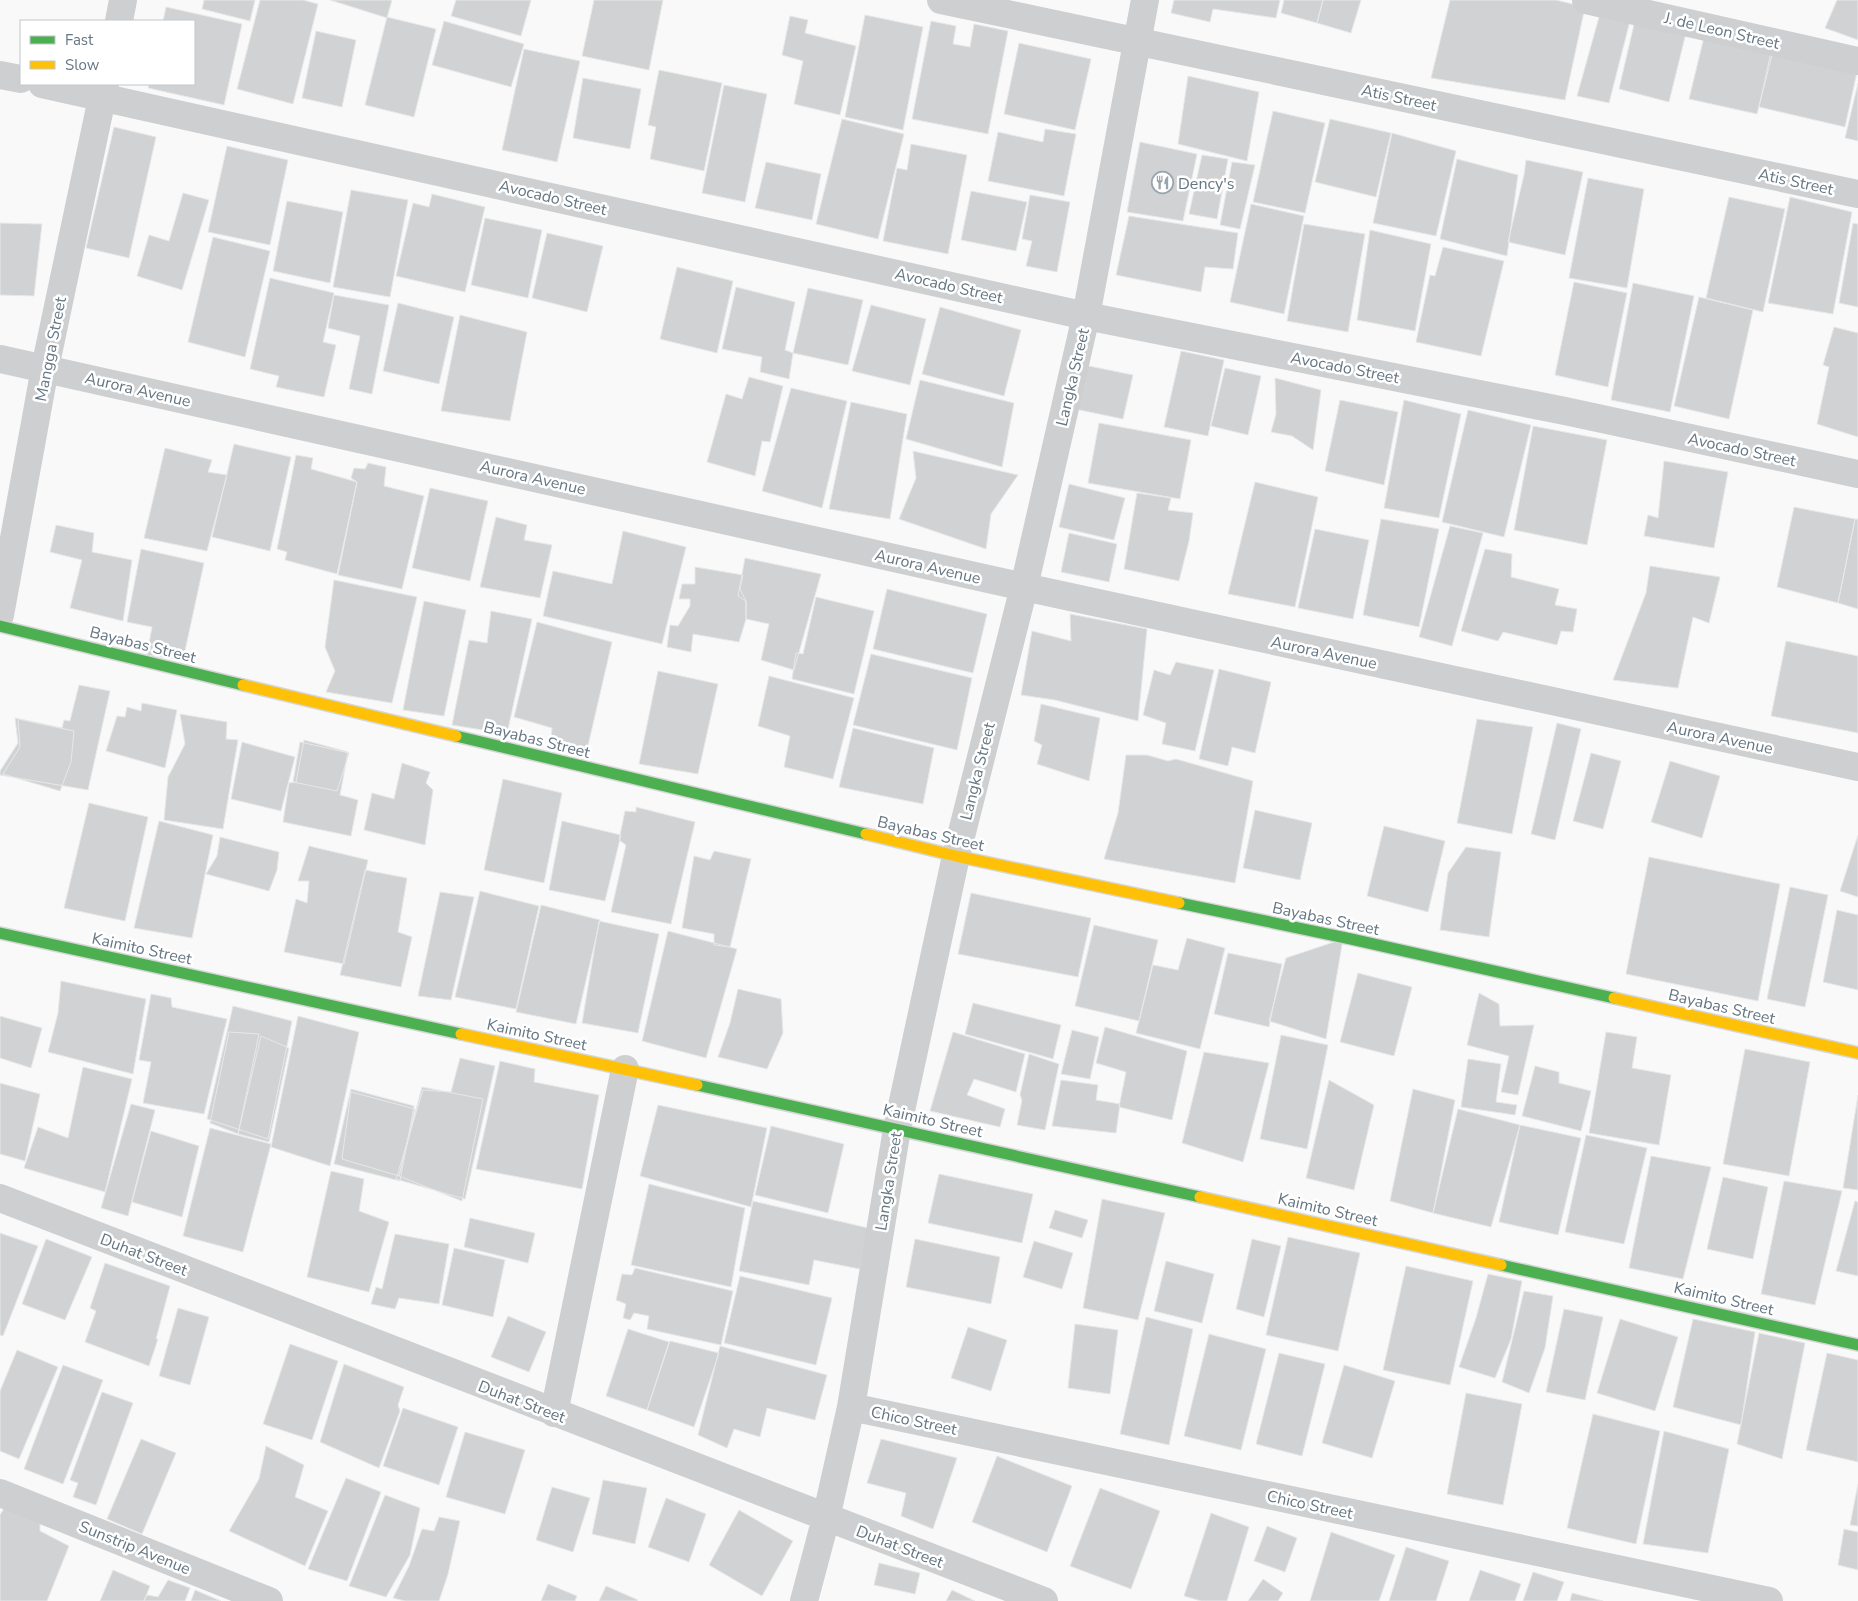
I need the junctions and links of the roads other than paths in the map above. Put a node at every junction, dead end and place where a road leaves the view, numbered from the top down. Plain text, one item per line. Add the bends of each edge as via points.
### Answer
1 (124, 0) edge
2 (941, 0) edge
3 (1145, 0) edge
4 (1586, 0) edge
5 (119, 20) edge
6 (1136, 42) junction
7 (1858, 60) edge
8 (0, 75) edge
9 (20, 79) edge
10 (52, 85) edge
11 (103, 90) edge
12 (1858, 194) edge
13 (1086, 316) junction
14 (0, 359) edge
15 (45, 368) junction
16 (1858, 474) edge
17 (1024, 587) junction
18 (0, 615) edge
19 (0, 626) edge
20 (1858, 767) edge
21 (956, 856) junction
22 (0, 933) edge
23 (1858, 1053) edge
24 (626, 1070) junction
25 (897, 1128) junction
26 (0, 1198) edge
27 (1858, 1345) edge
28 (851, 1407) junction
29 (554, 1413) junction
30 (0, 1493) edge
31 (826, 1518) junction
32 (269, 1601) edge
33 (804, 1601) edge
34 (1044, 1601) edge
35 (1769, 1601) edge

1 - 5 street
2 - 6 street, Atis Street
3 - 6 street, Langka Street
4 - 7 street, J. de Leon Street
6 - 12 street, Atis Street
6 - 13 street, Langka Street
8 - 9 street
10 - 11 street, Avocado Street
11 - 13 street, Avocado Street
11 - 15 street, Mangga Street
13 - 16 street, Avocado Street via 1565,411
13 - 17 street, Langka Street
14 - 15 street, Aurora Avenue
15 - 17 street, Aurora Avenue
15 - 18 street, Mangga Street
17 - 20 street, Aurora Avenue
17 - 21 street, Langka Street
19 - 21 street, Bayabas Street
21 - 23 street, Bayabas Street via 1342,937
21 - 25 street, Langka Street
22 - 24 street, Kaimito Street
24 - 25 street, Kaimito Street
24 - 29 street
25 - 27 street, Kaimito Street
25 - 28 street, Langka Street
26 - 29 street, Duhat Street
28 - 31 street, Langka Street
28 - 35 street, Chico Street
29 - 31 street, Duhat Street
30 - 32 street, Sunstrip Avenue
31 - 33 street, Langka Street
31 - 34 street, Duhat Street

